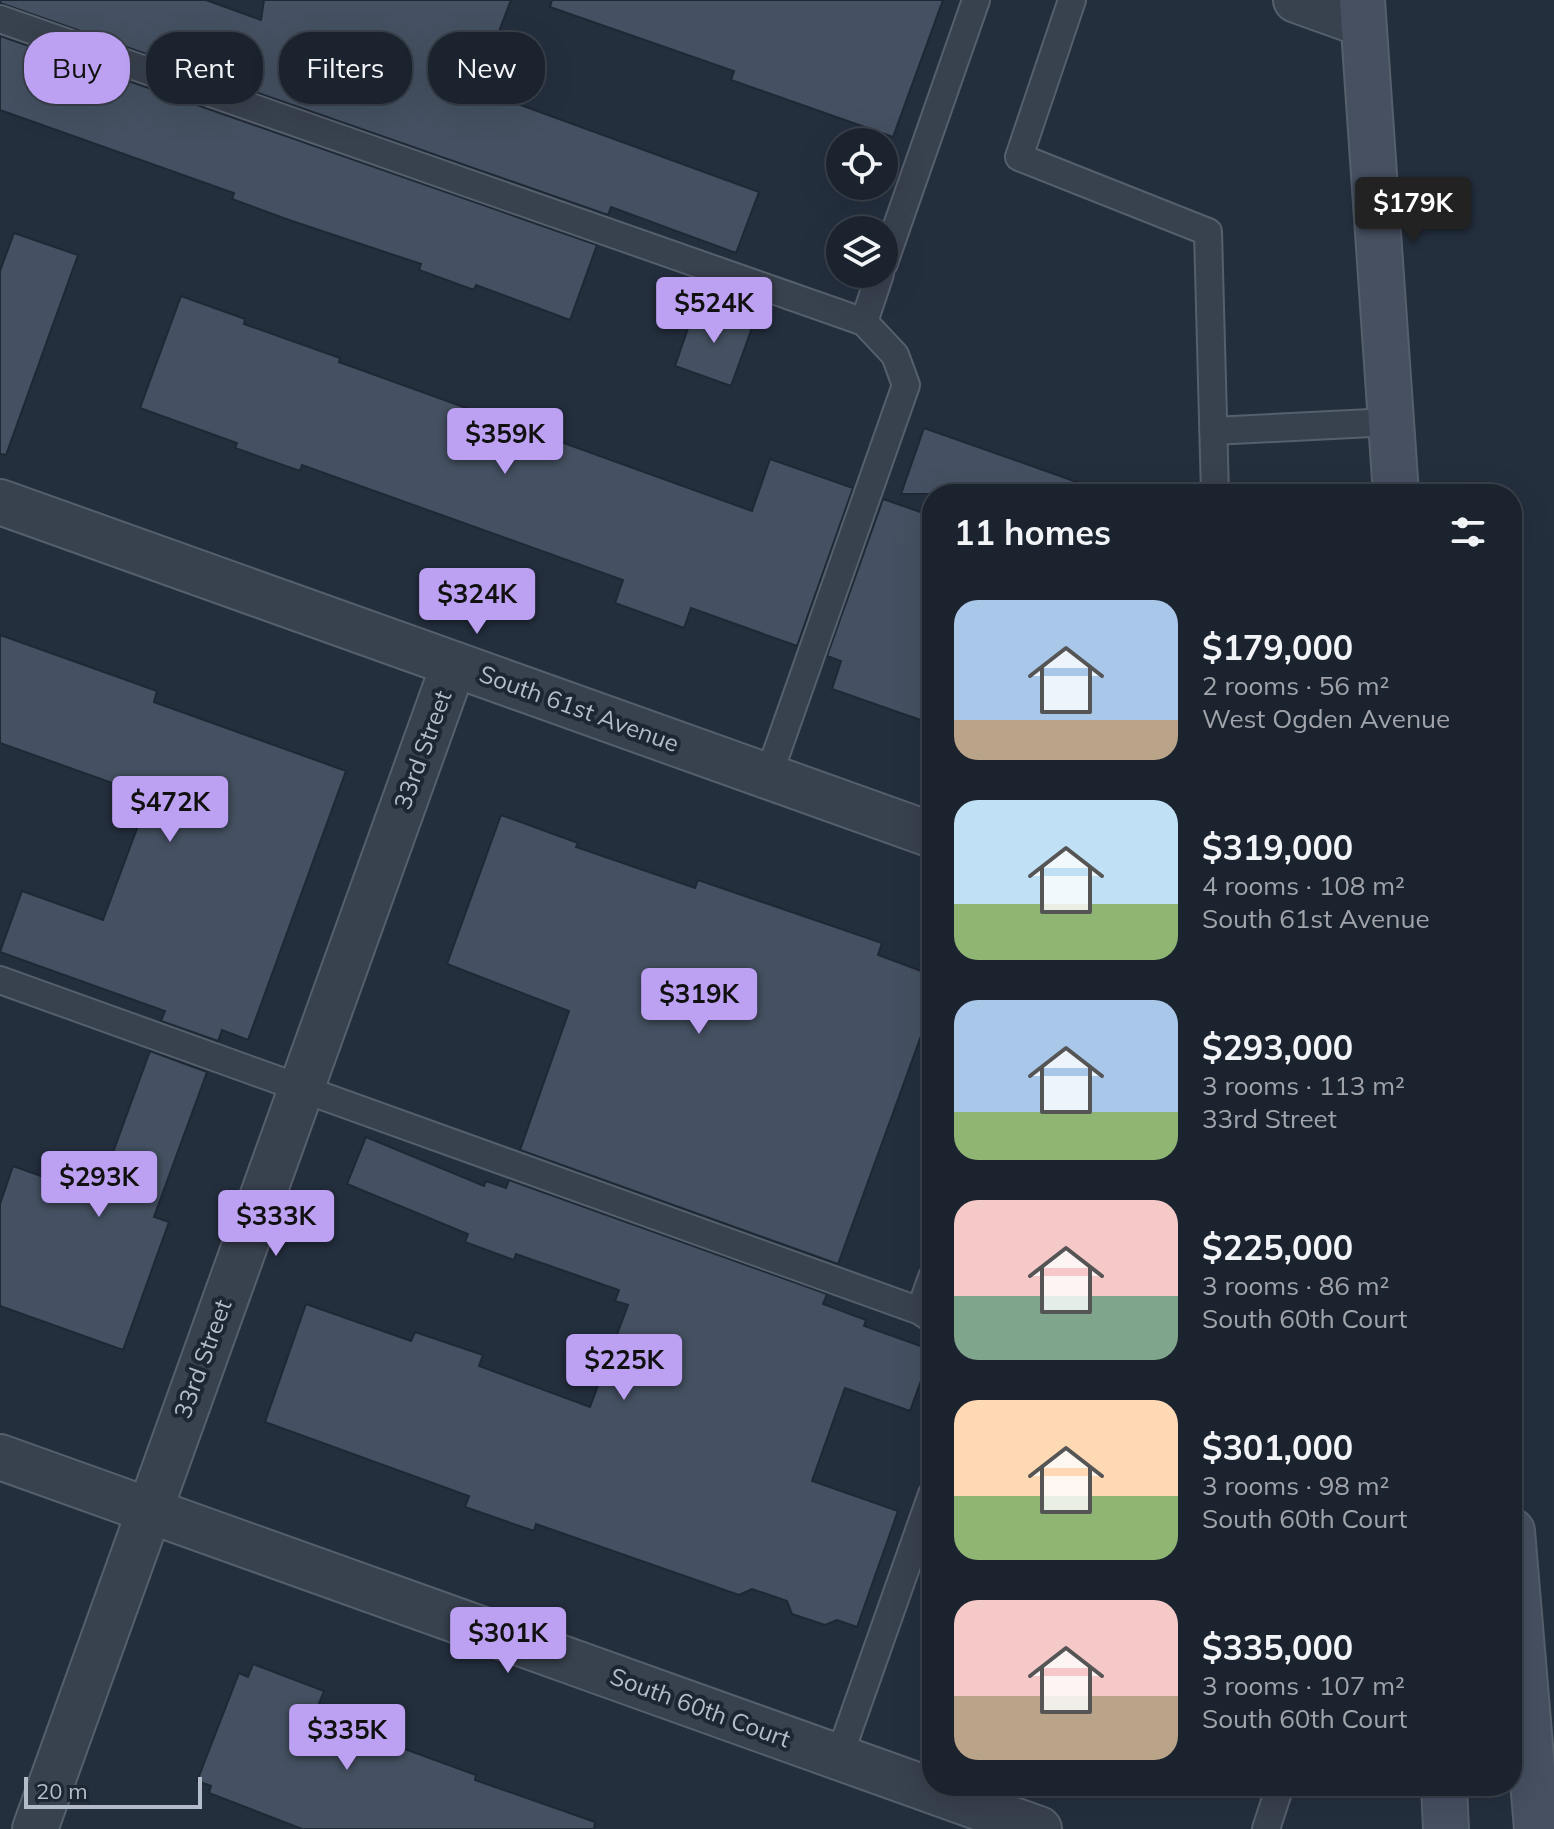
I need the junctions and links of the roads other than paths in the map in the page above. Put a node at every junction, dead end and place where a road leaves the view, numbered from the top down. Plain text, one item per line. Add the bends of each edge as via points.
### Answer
1 (976, 0) edge
2 (1072, 0) edge
3 (1296, 0) edge
4 (1362, 12) edge
5 (0, 19) edge
6 (898, 223) edge
7 (875, 288) edge
8 (864, 322) junction
9 (1391, 422) junction
10 (1213, 431) junction
11 (1215, 484) edge
12 (1395, 484) edge
13 (0, 502) edge
14 (454, 664) junction
15 (768, 777) junction
16 (922, 831) edge
17 (0, 980) edge
18 (301, 1089) junction
19 (922, 1314) edge
20 (0, 1457) edge
21 (149, 1511) junction
22 (922, 1522) edge
23 (1522, 1650) edge
24 (839, 1757) junction
25 (922, 1787) edge
26 (947, 1796) edge
27 (1277, 1796) edge
28 (1444, 1796) edge
29 (35, 1829) edge
30 (1039, 1829) edge
31 (1266, 1829) edge
32 (1446, 1829) edge
33 (1537, 1829) edge

1 - 6 lane
2 - 10 lane via 1019,157 1208,232
3 - 4 street
4 - 9 main road
5 - 8 lane
7 - 8 lane
8 - 15 lane via 895,355 906,385
9 - 10 lane
9 - 12 main road
10 - 11 lane
13 - 14 street, South 61st Avenue
14 - 15 street, South 61st Avenue
14 - 18 street, 33rd Street
15 - 16 street, South 61st Avenue
17 - 18 lane
18 - 19 lane
18 - 21 street, 33rd Street
20 - 21 street, South 60th Court
21 - 24 street, South 60th Court
21 - 29 street, 33rd Street
22 - 24 lane
23 - 33 main road
24 - 25 street, South 60th Court
26 - 30 street, South 60th Court
27 - 31 lane
28 - 32 main road

